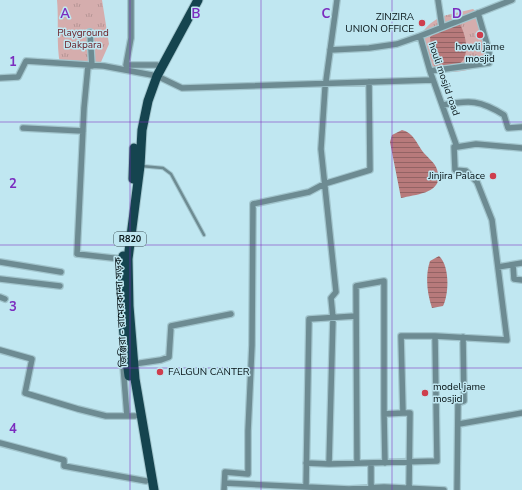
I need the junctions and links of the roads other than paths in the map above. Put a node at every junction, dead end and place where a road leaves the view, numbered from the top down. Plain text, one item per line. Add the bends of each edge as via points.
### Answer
1 (131, 0) edge
2 (192, 0) edge
3 (198, 0) edge
4 (337, 0) edge
5 (438, 0) edge
6 (512, 0) edge
7 (478, 13) junction
8 (442, 26) junction
9 (90, 32) dead end
10 (420, 36) junction
11 (172, 42) junction
12 (330, 50) junction
13 (157, 65) junction
14 (90, 66) junction
15 (430, 71) junction
16 (155, 75) junction
17 (0, 78) edge
18 (433, 80) junction
19 (369, 82) junction
20 (326, 83) junction
21 (443, 105) junction
22 (522, 127) edge
23 (23, 128) dead end
24 (83, 131) junction
25 (457, 146) junction
26 (522, 148) edge
27 (140, 166) junction
28 (324, 184) junction
29 (204, 236) dead end
30 (127, 242) junction
31 (122, 259) junction
32 (0, 262) edge
33 (522, 263) edge
34 (513, 265) junction
35 (498, 267) junction
36 (61, 272) dead end
37 (0, 279) edge
38 (522, 280) edge
39 (60, 286) dead end
40 (231, 314) dead end
41 (356, 316) junction
42 (333, 318) junction
43 (435, 336) junction
44 (463, 337) junction
45 (0, 350) edge
46 (134, 364) junction
47 (123, 365) dead end
48 (403, 413) junction
49 (522, 413) edge
50 (384, 414) junction
51 (131, 416) junction
52 (459, 424) junction
53 (0, 443) edge
54 (385, 462) junction
55 (409, 462) junction
56 (306, 463) junction
57 (357, 463) junction
58 (329, 464) junction
59 (371, 464) junction
60 (225, 483) junction
61 (147, 486) edge
62 (258, 487) edge
63 (306, 487) junction
64 (409, 488) junction
65 (331, 489) edge
66 (371, 489) edge
67 (154, 490) edge
68 (224, 490) edge
69 (444, 490) edge
70 (457, 490) edge

1 - 13 street via 126,65
2 - 11 main road, জিঞ্জিরা - রামেরকান্দা সড়ক / R820
3 - 11 main road, জিঞ্জিরা - রামেরকান্দা সড়ক / R820
4 - 12 street
5 - 8 street
6 - 7 street, houli mosjid road
7 - 8 street, houli mosjid road
7 - 15 street via 489,51 489,63
8 - 10 street, houli mosjid road
9 - 14 street
10 - 12 street via 397,44
10 - 15 street, houli mosjid road
11 - 13 main road, জিঞ্জিরা - রামেরকান্দা সড়ক / R820
11 - 16 main road, জিঞ্জিরা - রামেরকান্দা সড়ক / R820
12 - 20 street
13 - 16 main road, জিঞ্জিরা - রামেরকান্দা সড়ক / R820
14 - 16 street
14 - 17 street via 26,60 18,77
14 - 24 street
15 - 18 street, houli mosjid road
16 - 20 street via 182,88
16 - 27 main road, জিঞ্জিরা - রামেরকান্দা সড়ক / R820 via 142,130
16 - 30 main road, জিঞ্জিরা - রামেরকান্দা সড়ক / R820 via 142,100 136,130
18 - 19 street
18 - 21 street, houli mosjid road
19 - 20 street
19 - 28 street via 370,170
20 - 28 street via 321,149
21 - 22 street via 467,101 489,106 504,115 508,128
21 - 25 street, houli mosjid road
23 - 24 street
24 - 31 street via 77,254
25 - 26 street via 476,144
25 - 35 street via 454,147 455,170 466,171 477,182 492,220
27 - 29 lane via 163,168 171,174
27 - 30 main road, জিঞ্জিরা - রামেরকান্দা সড়ক / R820
28 - 42 street via 336,292 331,298
28 - 60 street via 309,192 253,204 248,474 225,472
30 - 31 main road, জিঞ্জিরা - রামেরকান্দা সড়ক / R820
30 - 46 main road, জিঞ্জিরা - রামেরকান্দা সড়ক / R820
31 - 51 main road, জিঞ্জিরা - রামেরকান্দা সড়ক / R820 via 123,317
32 - 36 street
33 - 34 street
34 - 35 street
34 - 38 street via 514,279
35 - 44 street via 507,340
37 - 39 street
40 - 46 street via 171,326 169,357
41 - 42 street
41 - 50 street via 356,286 384,281
41 - 57 street
42 - 56 street via 309,319
42 - 58 street
43 - 44 street
43 - 48 street via 401,336
43 - 55 street via 437,461
44 - 52 street via 464,401 458,403
45 - 51 street via 32,359 25,393 78,410 106,416
46 - 67 main road, জিঞ্জিরা - রামেরকান্দা সড়ক / R820 via 139,410
47 - 51 street
48 - 50 street
48 - 55 street via 410,413
49 - 52 street
50 - 54 street
51 - 61 main road, জিঞ্জিরা - রামেরকান্দা সড়ক / R820
52 - 70 street
53 - 61 street via 64,460 64,466
54 - 55 street
54 - 59 street
55 - 64 street
56 - 58 street
56 - 63 street
57 - 58 street
57 - 59 street
59 - 66 street
60 - 62 street
60 - 68 street
62 - 63 street
63 - 65 street
64 - 66 street
64 - 69 street
65 - 66 street

